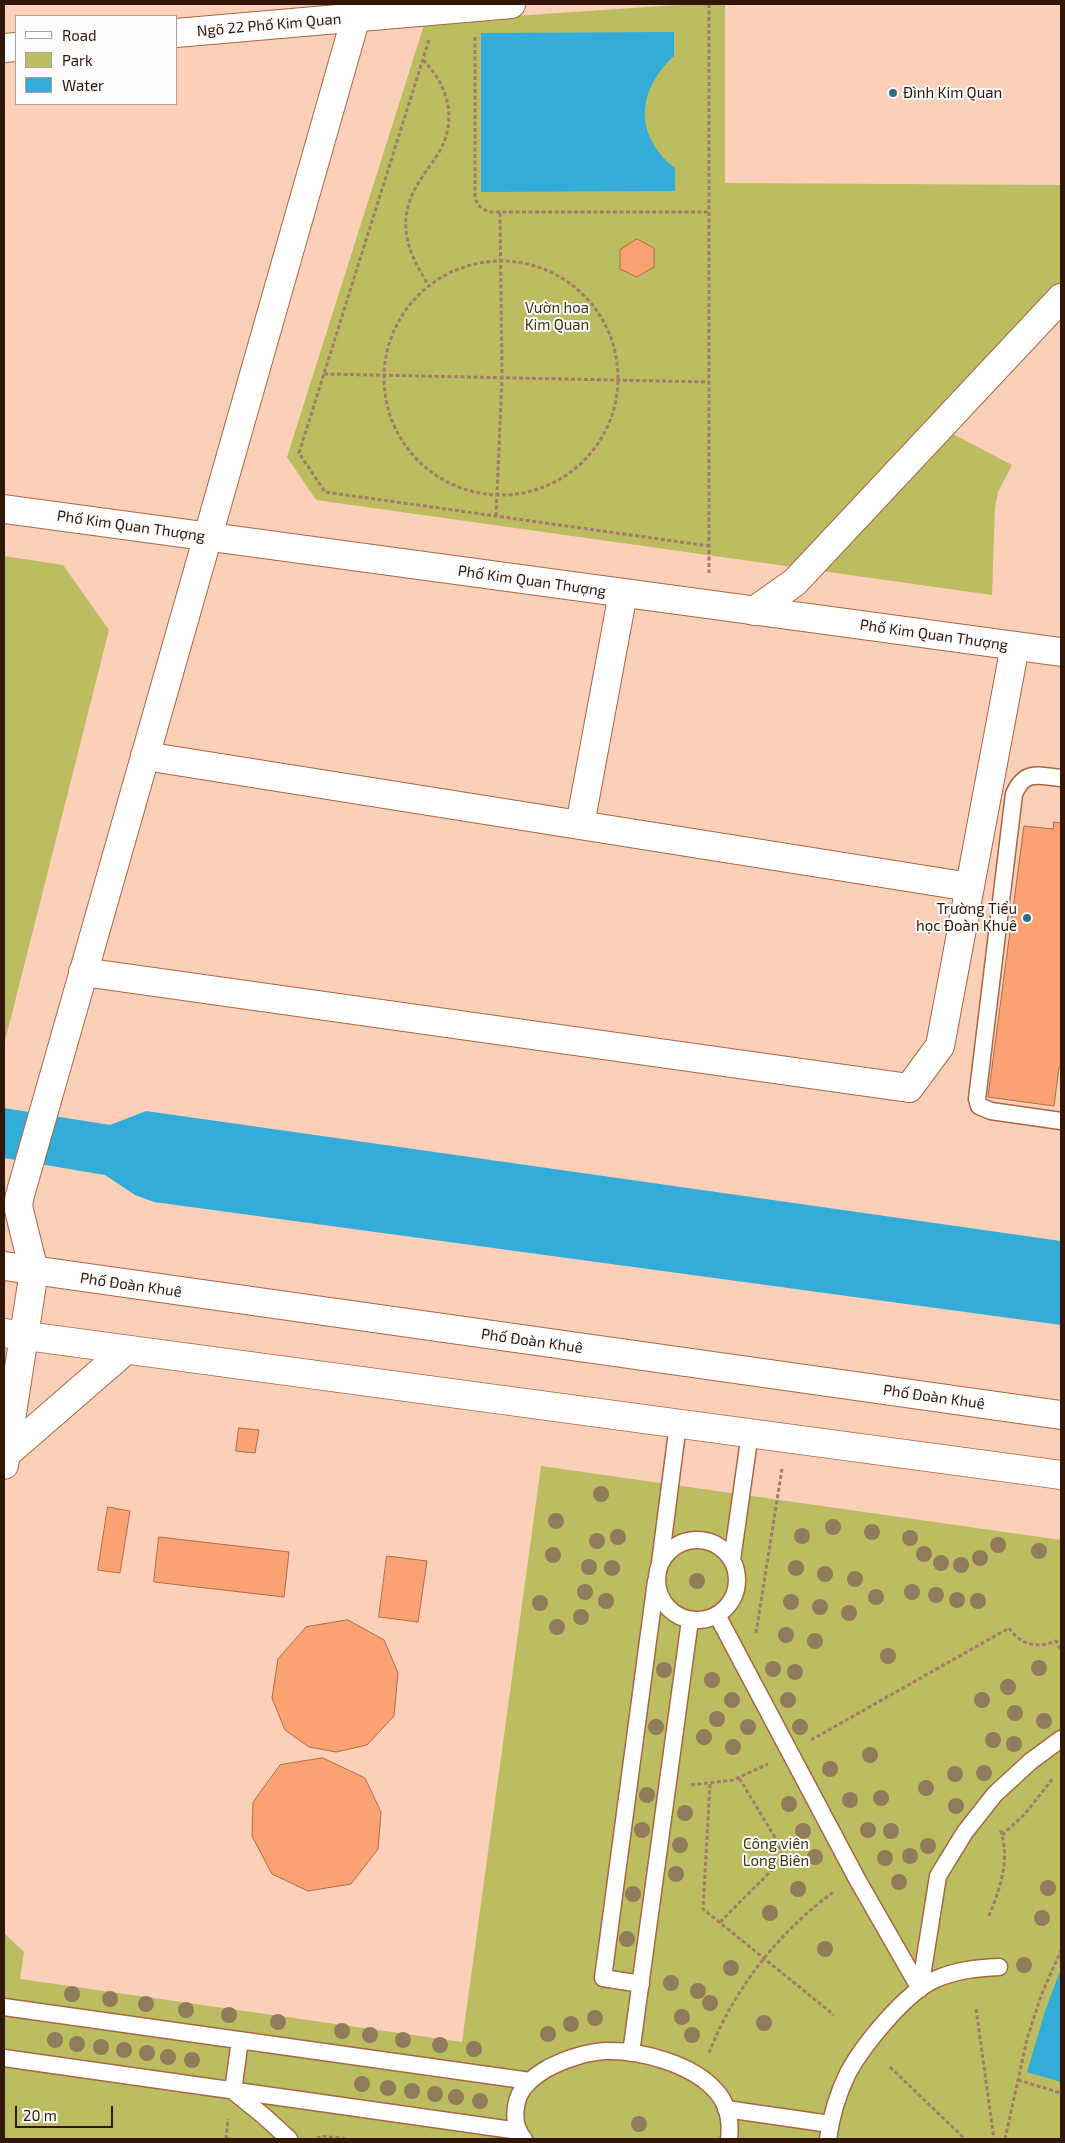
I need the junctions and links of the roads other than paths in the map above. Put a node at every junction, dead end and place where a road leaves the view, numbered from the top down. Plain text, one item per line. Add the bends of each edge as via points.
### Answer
1 (511, 4) edge
2 (356, 17) junction
3 (178, 33) edge
4 (1061, 298) edge
5 (4, 508) edge
6 (206, 536) junction
7 (623, 593) junction
8 (754, 611) junction
9 (1015, 646) junction
10 (1061, 652) edge
11 (145, 756) junction
12 (1061, 778) edge
13 (580, 825) junction
14 (970, 887) junction
15 (83, 972) junction
16 (1061, 1121) edge
17 (14, 1207) edge
18 (4, 1266) edge
19 (34, 1271) junction
20 (14, 1335) edge
21 (126, 1350) junction
22 (1061, 1415) edge
23 (678, 1424) junction
24 (750, 1433) junction
25 (5, 1460) edge
26 (1061, 1475) edge
27 (732, 1560) junction
28 (658, 1575) junction
29 (717, 1615) junction
30 (690, 1620) junction
31 (1061, 1738) edge
32 (999, 1967) dead end
33 (640, 1984) junction
34 (920, 1989) junction
35 (4, 2007) edge
36 (240, 2040) junction
37 (631, 2053) junction
38 (4, 2058) edge
39 (530, 2081) junction
40 (233, 2091) junction
41 (726, 2109) junction
42 (829, 2132) edge
43 (521, 2135) edge
44 (289, 2139) edge
45 (729, 2139) edge

1 - 2 street, Ngõ 22 Phố Kim Quan
2 - 3 street, Ngõ 22 Phố Kim Quan
2 - 6 street
4 - 8 street via 795,582
5 - 6 street, Phố Kim Quan Thượng
6 - 7 street, Phố Kim Quan Thượng
6 - 11 street
7 - 8 street, Phố Kim Quan Thượng
7 - 13 street
8 - 9 street, Phố Kim Quan Thượng
9 - 10 street, Phố Kim Quan Thượng
9 - 14 street
11 - 13 street
11 - 15 street
12 - 16 lane via 1025,777 1014,794 977,1099 979,1106 991,1112
13 - 14 street
14 - 15 street via 940,1046 909,1088
15 - 17 street
17 - 19 street
18 - 19 street, Phố Đoàn Khuê
19 - 20 street
19 - 22 street, Phố Đoàn Khuê
20 - 21 street
20 - 25 street
21 - 23 street
21 - 25 street
23 - 24 street
23 - 28 lane
24 - 26 street
24 - 27 lane
27 - 28 lane via 721,1547 709,1541 684,1542 664,1557
27 - 29 lane via 738,1582 735,1596
28 - 30 lane via 660,1595 667,1606
28 - 33 lane via 602,1978
29 - 30 lane via 704,1620
29 - 34 lane
30 - 33 lane
31 - 34 lane via 988,1803 965,1832 938,1876
32 - 34 lane via 970,1968 935,1979
33 - 37 lane
34 - 42 lane via 900,2006 866,2045 847,2074
35 - 36 lane
36 - 39 lane
36 - 40 lane
37 - 39 lane via 589,2053 555,2065
37 - 41 lane via 658,2058 699,2077 715,2090
38 - 40 lane
39 - 43 lane via 517,2098 515,2118
40 - 43 lane
40 - 44 lane
41 - 42 lane
41 - 45 lane

